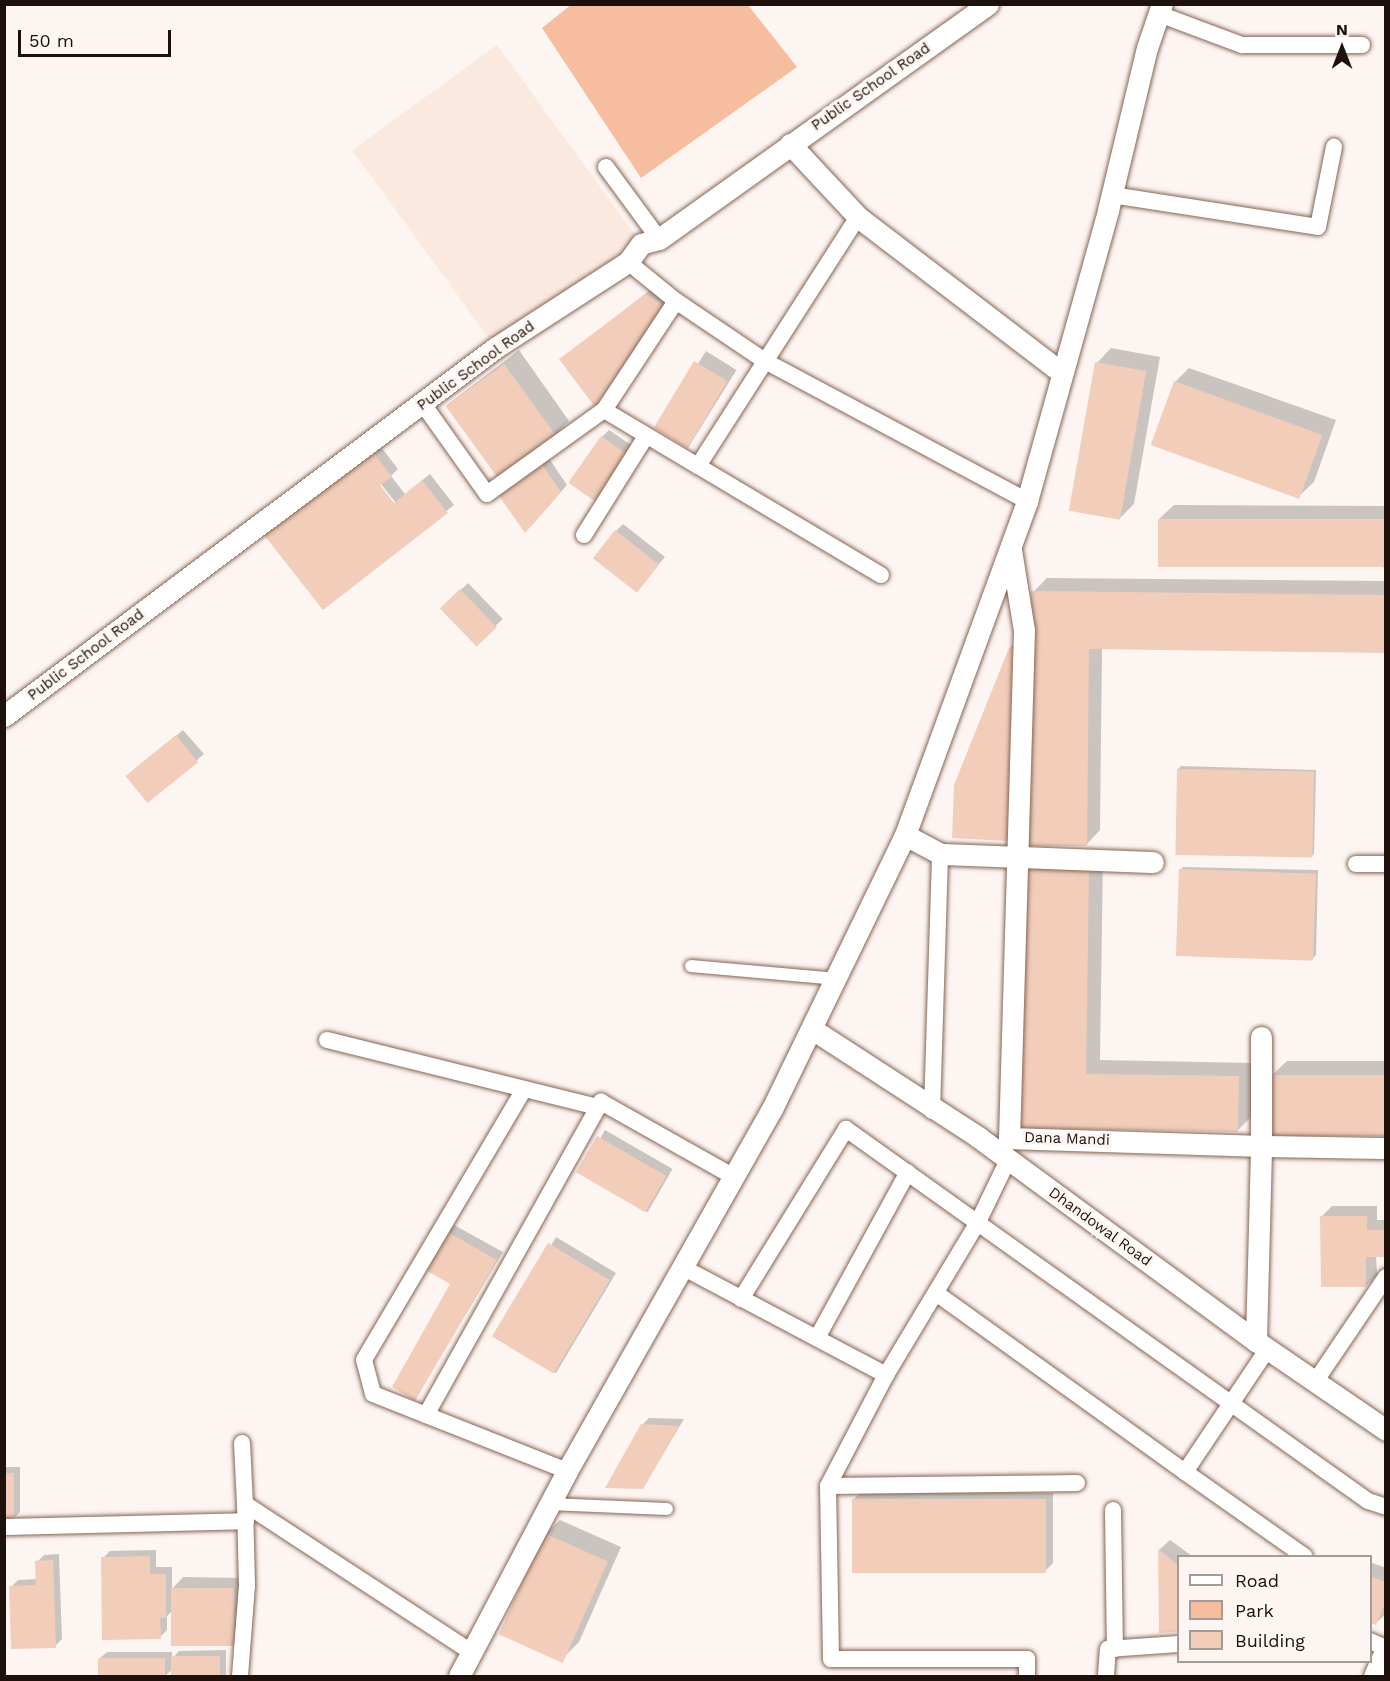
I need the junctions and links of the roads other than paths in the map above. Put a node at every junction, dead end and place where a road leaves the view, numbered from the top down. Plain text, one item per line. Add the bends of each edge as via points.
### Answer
1 (986, 6) edge
2 (1161, 9) edge
3 (1362, 45) dead end
4 (790, 144) junction
5 (1334, 147) dead end
6 (606, 167) dead end
7 (1112, 195) junction
8 (858, 217) junction
9 (659, 239) junction
10 (628, 262) junction
11 (676, 302) junction
12 (765, 361) junction
13 (1061, 372) junction
14 (423, 404) junction
15 (603, 410) junction
16 (646, 436) junction
17 (698, 466) junction
18 (1027, 501) junction
19 (584, 535) dead end
20 (1010, 546) junction
21 (881, 575) dead end
22 (4, 716) edge
23 (905, 835) junction
24 (940, 854) junction
25 (1017, 857) junction
26 (1153, 862) dead end
27 (1356, 864) dead end
28 (1386, 864) edge
29 (691, 966) dead end
30 (837, 979) junction
31 (812, 1029) junction
32 (1261, 1037) dead end
33 (327, 1040) dead end
34 (523, 1091) junction
35 (598, 1107) junction
36 (933, 1111) junction
37 (978, 1137) junction
38 (1009, 1138) junction
39 (1261, 1146) junction
40 (1386, 1148) edge
41 (1008, 1160) junction
42 (908, 1172) junction
43 (734, 1177) junction
44 (978, 1222) junction
45 (684, 1268) junction
46 (1386, 1277) edge
47 (936, 1293) junction
48 (741, 1299) junction
49 (817, 1338) junction
50 (1262, 1346) junction
51 (886, 1375) junction
52 (1315, 1382) junction
53 (1231, 1403) junction
54 (426, 1416) junction
55 (1386, 1430) edge
56 (242, 1443) dead end
57 (567, 1471) junction
58 (1185, 1472) junction
59 (1077, 1483) dead end
60 (828, 1486) junction
61 (245, 1504) junction
62 (549, 1504) junction
63 (1386, 1508) edge
64 (667, 1509) dead end
65 (1113, 1510) dead end
66 (246, 1521) junction
67 (4, 1527) edge
68 (1301, 1555) edge
69 (1372, 1641) edge
70 (1177, 1644) edge
71 (1386, 1648) edge
72 (1115, 1649) junction
73 (470, 1651) junction
74 (240, 1677) edge
75 (459, 1677) edge
76 (1028, 1677) edge
77 (1106, 1677) edge
78 (1374, 1677) edge

1 - 4 street, Public School Road
2 - 3 street via 1242,45
2 - 7 street via 1147,48
4 - 8 street
4 - 9 street, Public School Road
5 - 7 street via 1318,227
6 - 9 street
7 - 13 street
8 - 12 street
8 - 13 street
9 - 10 street, Public School Road via 641,244
10 - 11 street
10 - 14 street, Public School Road via 495,348
11 - 12 street
11 - 15 street
12 - 17 street
12 - 18 street
13 - 18 street
14 - 15 street via 488,494
14 - 22 street, Public School Road
15 - 16 street
16 - 17 street
16 - 19 street
17 - 21 street
18 - 20 street
20 - 23 street
20 - 25 street, Dana Mandi via 1024,630
23 - 24 street
23 - 30 street
24 - 25 street
24 - 36 street
25 - 26 street
25 - 38 street, Dana Mandi
27 - 28 street
29 - 30 street
30 - 31 street
31 - 36 street, Dhandowal Road
31 - 43 street
32 - 39 street
33 - 34 street
34 - 35 street
34 - 54 street via 364,1360 373,1394
35 - 43 street via 601,1102
35 - 54 street
36 - 37 street, Dhandowal Road
37 - 38 street
37 - 41 street, Dhandowal Road
38 - 39 street, Dana Mandi
39 - 40 street
39 - 50 street
41 - 44 street
41 - 50 street, Dhandowal Road
42 - 44 street
42 - 48 street via 846,1129
42 - 49 street
43 - 45 street
44 - 47 street
44 - 53 street
45 - 48 street
45 - 57 street
46 - 52 street
47 - 51 street
47 - 58 street
48 - 49 street
49 - 51 street
50 - 52 street, Dhandowal Road
50 - 53 street
51 - 60 street
52 - 55 street, Dhandowal Road
53 - 58 street
53 - 63 street via 1368,1501
54 - 57 street
56 - 61 street
57 - 62 street
58 - 68 street
59 - 60 street
60 - 76 street via 831,1659 1027,1659
61 - 66 street
61 - 73 street
62 - 64 street
62 - 73 street
65 - 72 street
66 - 67 street
66 - 74 street via 247,1587
69 - 71 street
70 - 72 street
71 - 78 street
72 - 77 street via 1108,1649
73 - 75 street

